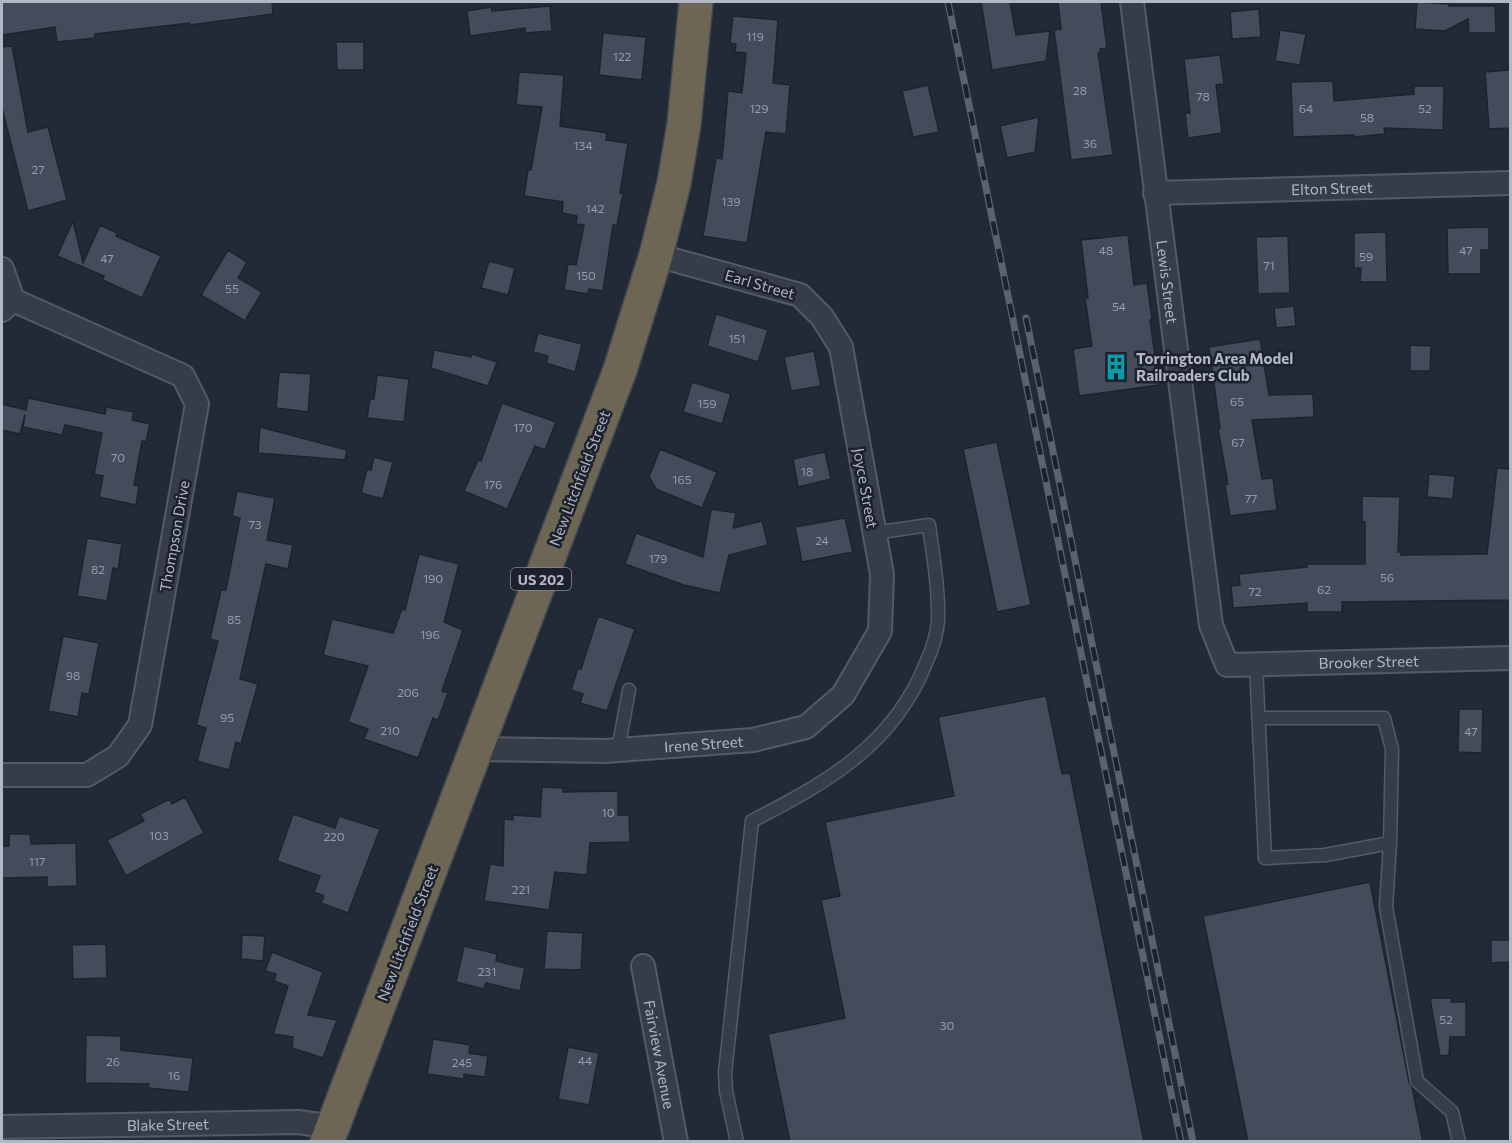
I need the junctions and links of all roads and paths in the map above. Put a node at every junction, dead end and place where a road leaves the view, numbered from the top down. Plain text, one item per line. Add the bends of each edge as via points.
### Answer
1 (696, 2) edge
2 (1131, 2) edge
3 (1510, 183) edge
4 (1155, 193) junction
5 (656, 255) junction
6 (2, 269) edge
7 (7, 305) edge
8 (841, 347) joint
9 (874, 532) junction
10 (880, 631) joint
11 (1510, 658) edge
12 (1256, 664) junction
13 (1227, 665) joint
14 (629, 690) dead end
15 (1258, 718) junction
16 (476, 749) junction
17 (618, 750) junction
18 (2, 775) edge
19 (1390, 843) junction
20 (643, 966) dead end
21 (2, 1127) edge
22 (331, 1134) edge
23 (676, 1142) edge
24 (737, 1142) edge
25 (1459, 1142) edge

1 - 5 highway, New Litchfield Street / US 202 via 684,124
2 - 4 street, Lewis Street
3 - 4 street, Elton Street
4 - 13 street, Lewis Street via 1211,625
5 - 8 street, Earl Street via 800,295 822,316
5 - 16 highway, New Litchfield Street / US 202 via 620,370
6 - 7 street, Thompson Drive
7 - 18 street, Thompson Drive via 183,376 197,404 140,725 118,756 87,775
8 - 9 street, Joyce Street
9 - 10 street, Joyce Street via 882,574
9 - 24 lane via 929,525 938,601 933,647 906,705 872,746 846,766 752,821 725,1073
10 - 17 street, Irene Street via 843,695 806,727 753,740
11 - 12 street, Brooker Street
12 - 13 street, Brooker Street
12 - 15 lane
14 - 17 lane
15 - 19 lane via 1384,718 1392,749
15 - 19 lane via 1265,858 1325,855
16 - 17 street, Irene Street
16 - 22 highway, New Litchfield Street / US 202
19 - 25 lane via 1386,908 1417,1081 1452,1112
20 - 23 street, Fairview Avenue
21 - 22 street, Blake Street via 298,1122

